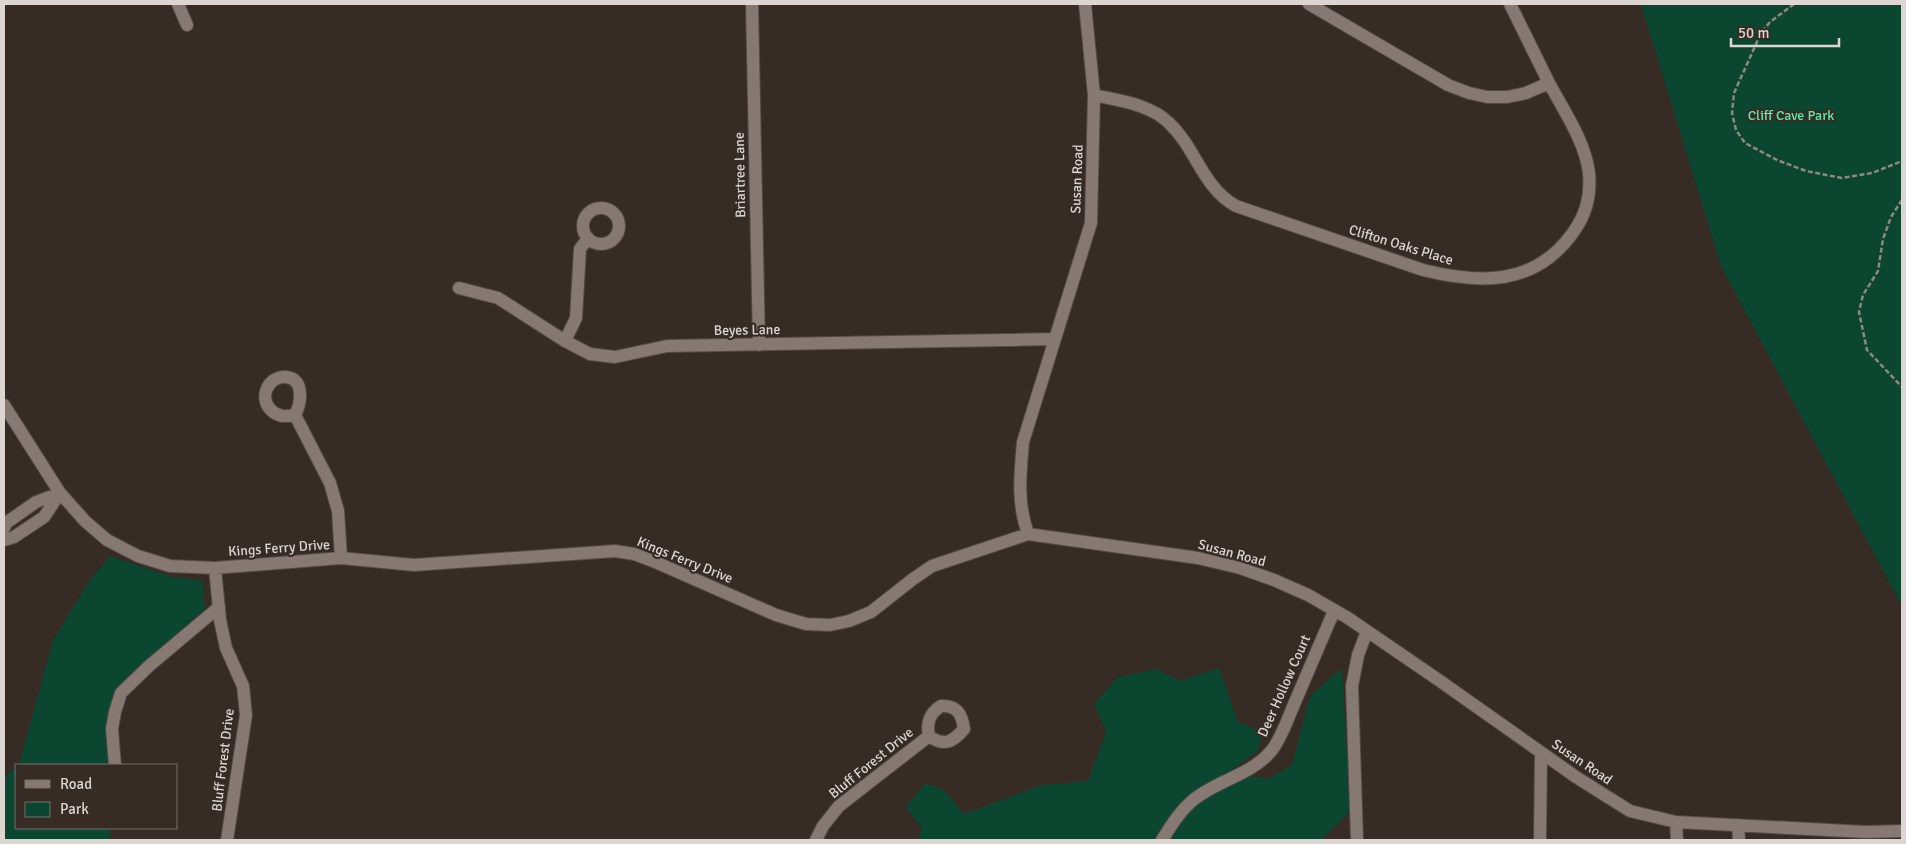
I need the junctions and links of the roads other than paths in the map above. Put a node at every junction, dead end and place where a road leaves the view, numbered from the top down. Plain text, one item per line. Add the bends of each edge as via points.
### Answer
1 (178, 4) edge
2 (752, 4) edge
3 (1085, 4) edge
4 (1309, 4) edge
5 (1510, 4) edge
6 (187, 25) dead end
7 (1549, 83) junction
8 (1094, 95) junction
9 (588, 238) dead end
10 (459, 288) dead end
11 (1054, 340) junction
12 (565, 341) junction
13 (758, 345) junction
14 (4, 405) edge
15 (294, 415) dead end
16 (60, 493) junction
17 (4, 528) edge
18 (1028, 534) junction
19 (4, 540) edge
20 (341, 558) junction
21 (215, 568) junction
22 (219, 607) junction
23 (1334, 611) junction
24 (1368, 631) junction
25 (929, 736) dead end
26 (1541, 753) junction
27 (115, 764) edge
28 (1676, 822) junction
29 (1738, 825) junction
30 (1902, 831) edge
31 (227, 840) edge
32 (816, 840) edge
33 (1162, 840) edge
34 (1357, 840) edge
35 (1540, 840) edge
36 (1677, 840) edge
37 (1739, 840) edge

1 - 6 street
2 - 13 street, Briartree Lane
3 - 8 street, Susan Road
4 - 7 street via 1448,85 1469,93 1507,97
5 - 7 street, Clifton Oaks Place
7 - 8 street, Clifton Oaks Place via 1584,154 1590,194 1586,212 1562,247 1529,271 1507,277 1480,278 1453,277 1423,270 1236,206 1216,192 1169,122 1148,108
8 - 11 street, Susan Road via 1091,222
9 - 12 street via 580,249 576,318
10 - 12 street, Beyes Lane via 498,298
11 - 13 street, Beyes Lane
11 - 18 street, Susan Road via 1023,442 1021,516
12 - 13 street, Beyes Lane via 590,354 615,357 667,346
14 - 16 street, Kings Ferry Drive
15 - 20 street via 330,483 338,511
16 - 17 street via 36,502 6,523
16 - 19 street via 44,517
16 - 21 street, Kings Ferry Drive via 107,540 138,556 170,566
18 - 20 street, Kings Ferry Drive via 932,566 871,612 830,625 806,624 776,615 653,561 615,551 414,565
18 - 23 street, Susan Road via 1198,558 1240,568 1308,595
20 - 21 street, Kings Ferry Drive
21 - 22 street, Bluff Forest Drive
22 - 27 street via 121,693 112,729
22 - 31 street, Bluff Forest Drive via 226,648 243,686 246,716
23 - 24 street, Susan Road
23 - 33 street, Deer Hollow Court via 1272,750 1238,777 1193,800 1175,818
24 - 26 street, Susan Road
24 - 34 street via 1358,655 1352,686
25 - 32 street, Bluff Forest Drive via 839,806
26 - 28 street, Susan Road via 1630,811
26 - 35 street
28 - 29 street, Susan Road
28 - 36 street
29 - 30 street, Susan Road
29 - 37 street

